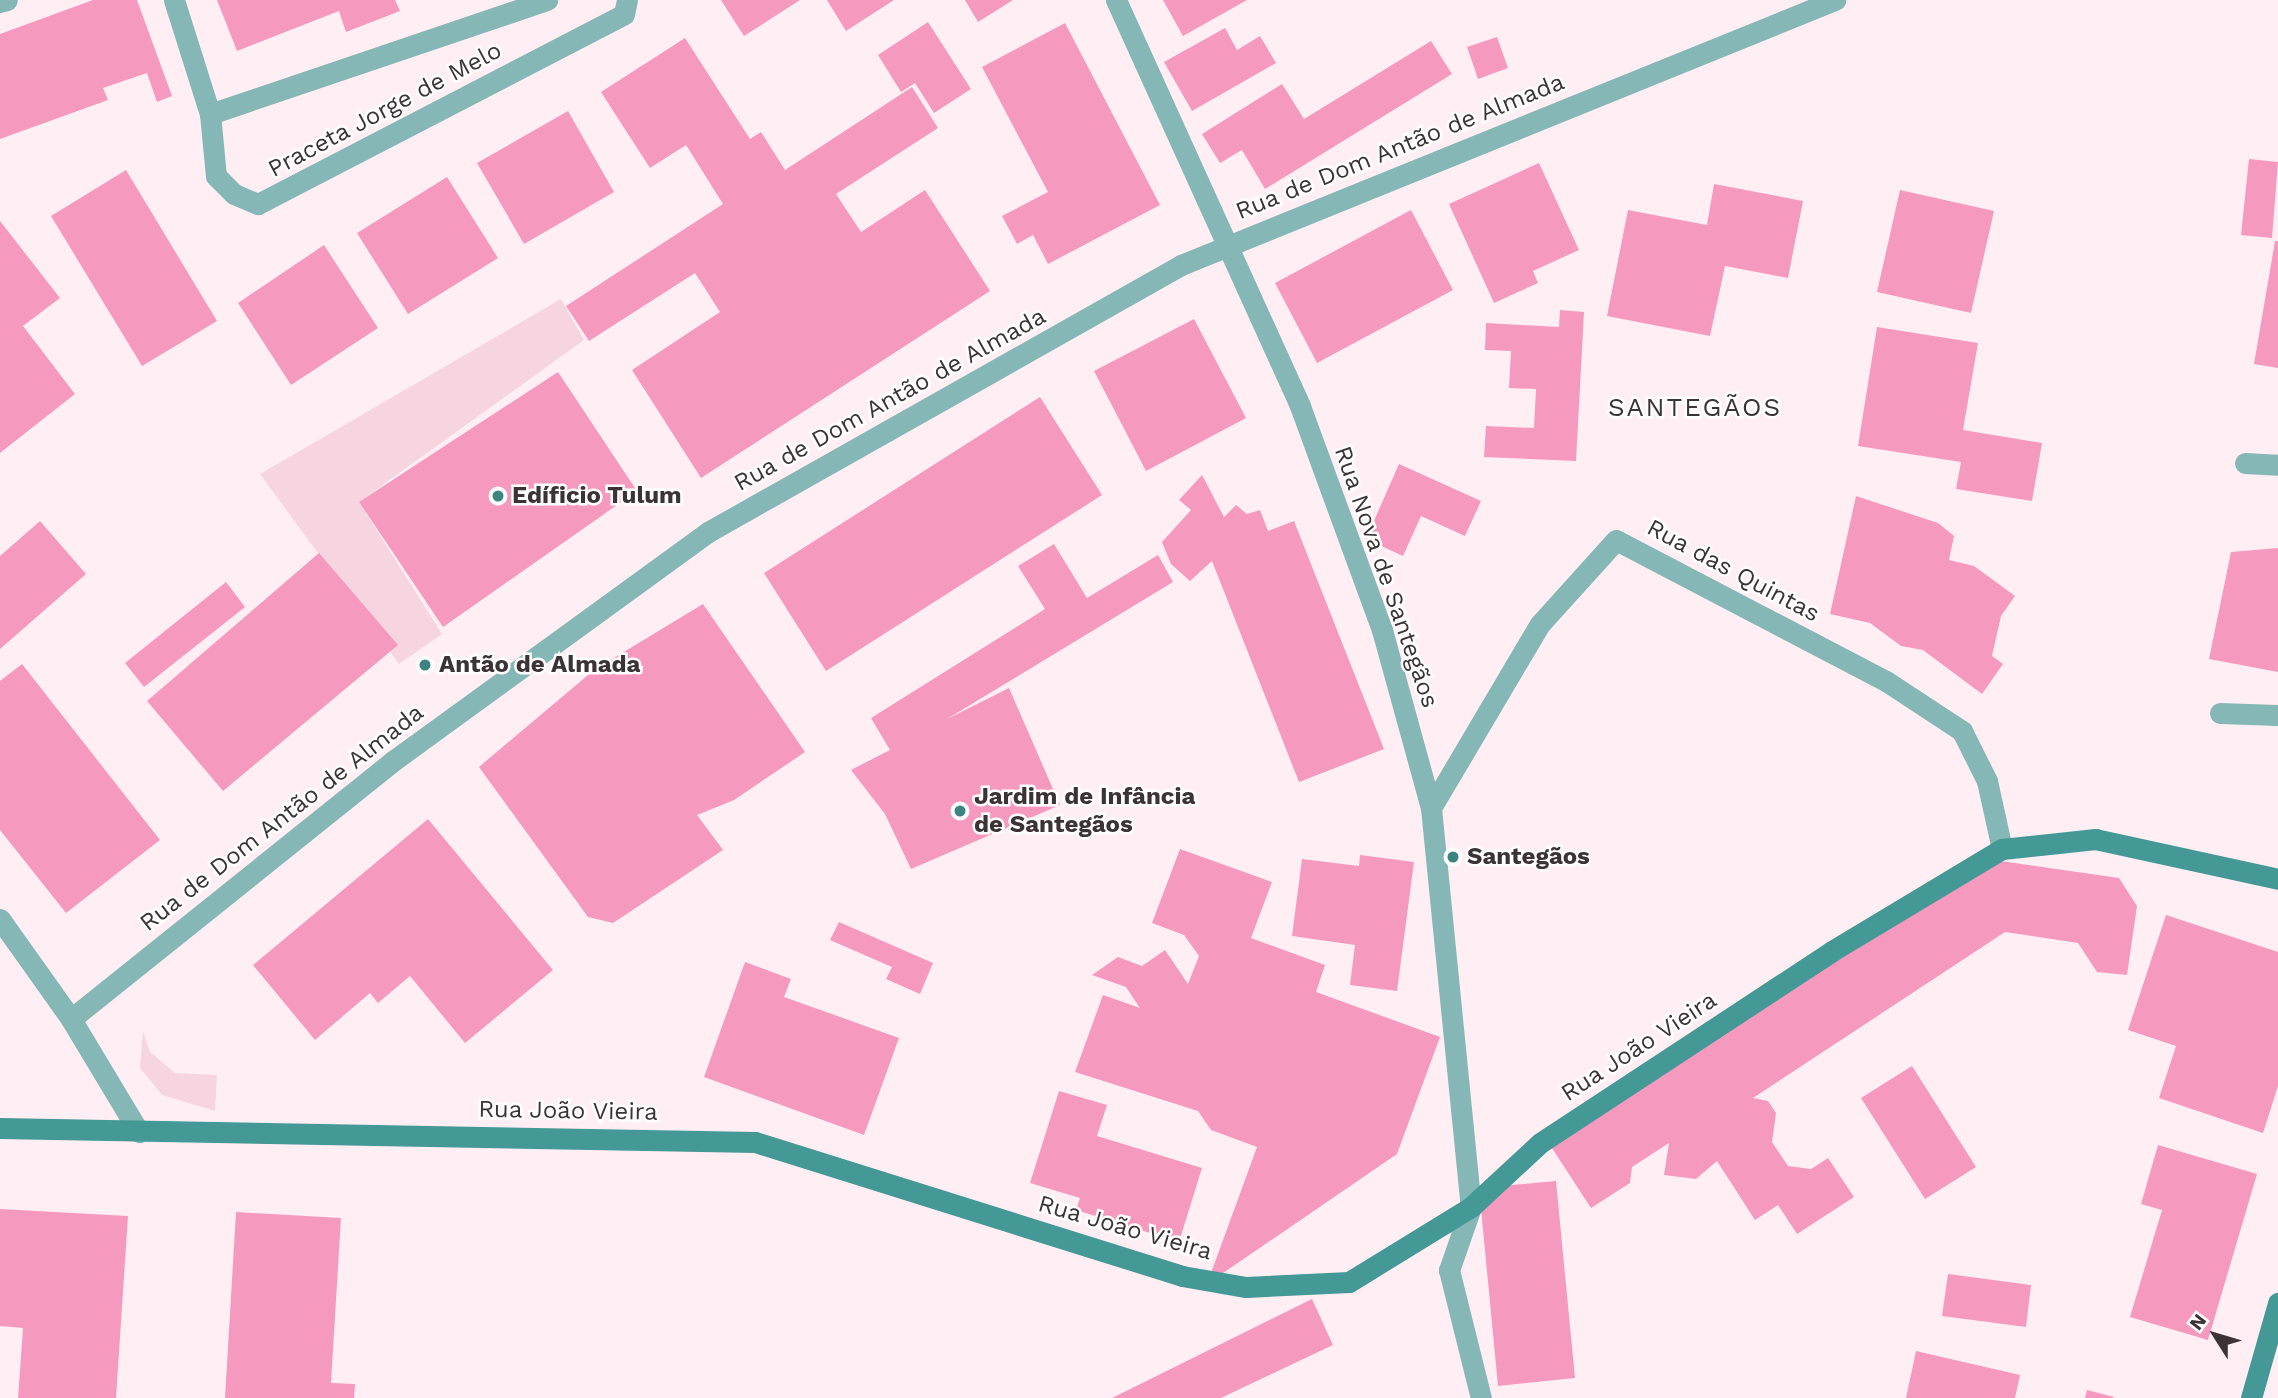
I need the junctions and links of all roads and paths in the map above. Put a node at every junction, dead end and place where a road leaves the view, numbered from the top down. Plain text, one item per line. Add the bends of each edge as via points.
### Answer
1 (7, 0) edge
2 (174, 0) edge
3 (547, 0) edge
4 (627, 0) edge
5 (1116, 0) edge
6 (1835, 0) edge
7 (0, 2) edge
8 (211, 114) junction
9 (1223, 247) junction
10 (2245, 463) dead end
11 (2278, 465) edge
12 (2220, 713) dead end
13 (2278, 715) edge
14 (1432, 808) junction
15 (2002, 849) junction
16 (2278, 879) edge
17 (0, 919) edge
18 (71, 1019) junction
19 (0, 1128) edge
20 (139, 1132) junction
21 (1471, 1207) junction
22 (2278, 1303) edge
23 (1481, 1398) edge
24 (2251, 1398) edge

1 - 7 street
2 - 8 street, Praceta Jorge de Melo
3 - 8 street, Praceta Jorge de Melo
4 - 8 street, Praceta Jorge de Melo via 624,14 258,204 233,194 216,176
5 - 9 street, Rua Nova de Santegãos
6 - 9 street, Rua de Dom Antão de Almada
9 - 14 street, Rua Nova de Santegãos via 1300,406 1381,630
9 - 18 street, Rua de Dom Antão de Almada via 708,532 393,761
10 - 11 street
12 - 13 street
14 - 15 street, Rua das Quintas via 1540,624 1616,540 1886,681 1962,731 1987,781
14 - 21 street, Rua Nova de Santegãos
15 - 16 street, Rua João Vieira via 2095,839
15 - 21 street, Rua João Vieira via 1832,951 1541,1143
17 - 18 street
18 - 20 street
19 - 20 street, Rua João Vieira
20 - 21 street, Rua João Vieira via 755,1142 1182,1276 1246,1287 1349,1282
21 - 23 street via 1449,1270
22 - 24 street

